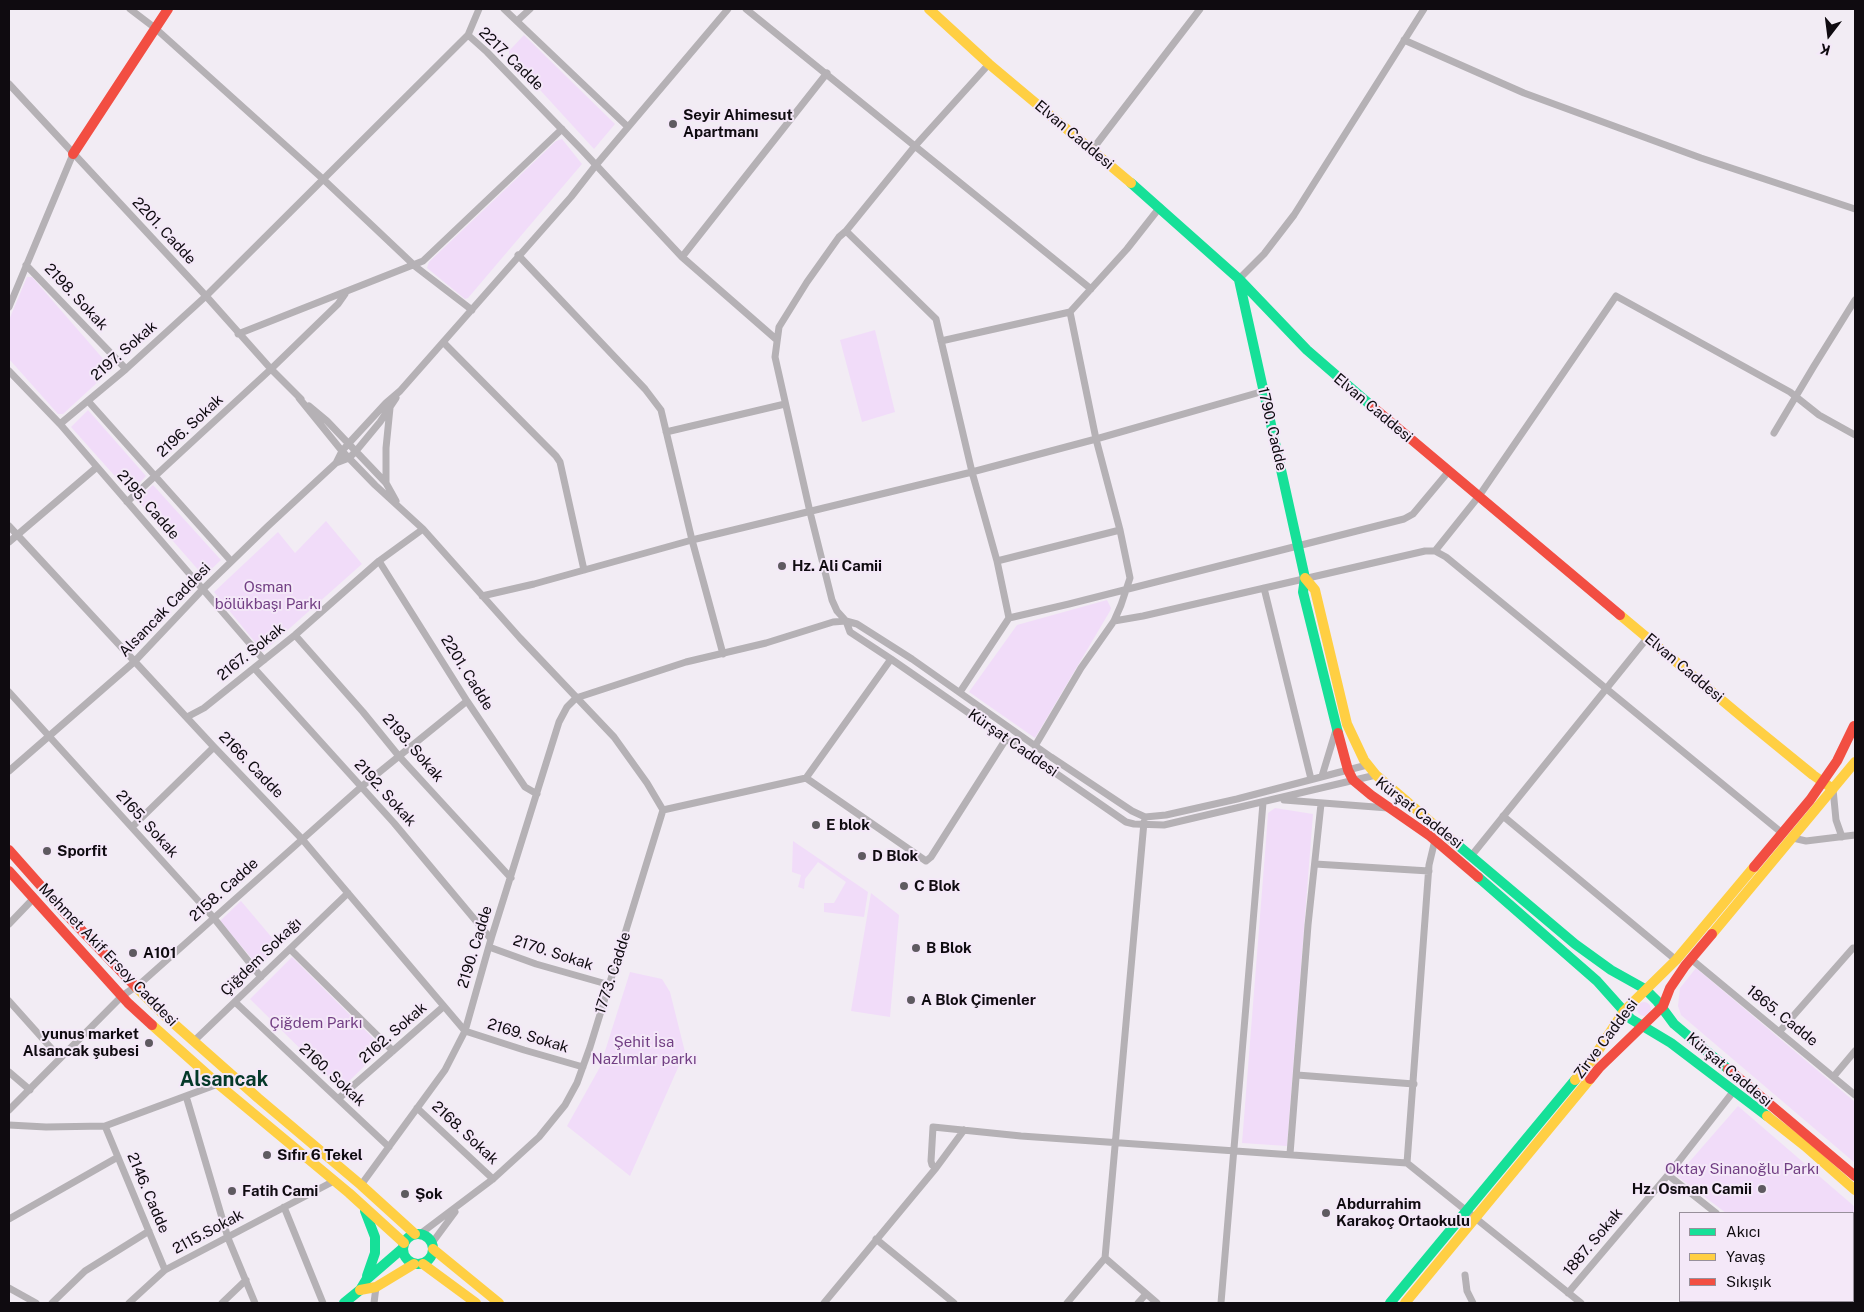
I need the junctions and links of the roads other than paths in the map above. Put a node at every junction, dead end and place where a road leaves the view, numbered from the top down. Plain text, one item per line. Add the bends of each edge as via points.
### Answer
1 (130, 9) edge
2 (168, 9) edge
3 (478, 9) edge
4 (504, 9) edge
5 (530, 9) edge
6 (728, 9) edge
7 (746, 9) edge
8 (929, 9) edge
9 (1200, 9) edge
10 (1424, 9) edge
11 (517, 20) junction
12 (155, 28) junction
13 (468, 35) junction
14 (1404, 40) junction
15 (989, 64) junction
16 (827, 74) junction
17 (9, 84) edge
18 (628, 127) junction
19 (562, 129) junction
20 (915, 146) junction
21 (1092, 150) junction
22 (73, 154) junction
23 (596, 165) junction
24 (324, 180) junction
25 (1160, 207) junction
26 (1855, 209) edge
27 (846, 231) junction
28 (518, 255) junction
29 (682, 257) junction
30 (26, 264) junction
31 (414, 265) junction
32 (1239, 279) junction
33 (1091, 289) junction
34 (346, 292) junction
35 (206, 296) junction
36 (1855, 300) edge
37 (9, 307) edge
38 (472, 310) junction
39 (1070, 312) junction
40 (238, 334) junction
41 (777, 340) junction
42 (941, 340) junction
43 (444, 343) junction
44 (126, 369) junction
45 (271, 369) junction
46 (9, 371) edge
47 (400, 391) junction
48 (1264, 391) junction
49 (1796, 397) junction
50 (298, 398) junction
51 (88, 400) junction
52 (786, 404) junction
53 (390, 406) junction
54 (60, 424) junction
55 (666, 432) junction
56 (1774, 433) dead end
57 (1855, 435) edge
58 (1096, 439) junction
59 (349, 443) junction
60 (342, 451) junction
61 (356, 451) junction
62 (349, 458) junction
63 (336, 463) junction
64 (97, 467) junction
65 (1449, 471) junction
66 (972, 472) junction
67 (155, 477) junction
68 (386, 482) junction
69 (1479, 496) junction
70 (127, 502) junction
71 (398, 505) junction
72 (810, 512) junction
73 (9, 526) edge
74 (423, 529) junction
75 (1120, 530) junction
76 (17, 535) junction
77 (692, 540) junction
78 (9, 542) edge
79 (1298, 546) junction
80 (1435, 551) junction
81 (231, 561) junction
82 (379, 561) junction
83 (997, 561) junction
84 (584, 570) junction
85 (1306, 578) junction
86 (1264, 588) junction
87 (203, 589) junction
88 (1127, 590) junction
89 (482, 596) junction
90 (1010, 618) junction
91 (846, 621) junction
92 (1114, 621) junction
93 (296, 635) junction
94 (1648, 637) junction
95 (723, 654) junction
96 (892, 658) junction
97 (264, 660) junction
98 (134, 662) junction
99 (254, 668) junction
100 (1606, 689) junction
101 (9, 692) edge
102 (960, 692) junction
103 (576, 698) junction
104 (468, 701) junction
105 (187, 717) junction
106 (1855, 724) edge
107 (1336, 729) junction
108 (49, 736) junction
109 (1006, 739) junction
110 (1035, 746) junction
111 (214, 747) junction
112 (398, 755) junction
113 (1855, 762) edge
114 (1367, 765) junction
115 (1348, 770) junction
116 (9, 771) edge
117 (1322, 776) junction
118 (1376, 776) junction
119 (806, 778) junction
120 (1311, 779) junction
121 (1353, 780) junction
122 (1823, 783) junction
123 (362, 787) junction
124 (1833, 789) junction
125 (537, 794) junction
126 (1279, 799) junction
127 (1263, 803) junction
128 (1321, 804) junction
129 (1391, 808) junction
130 (663, 810) junction
131 (1503, 816) junction
132 (1145, 817) junction
133 (1144, 826) junction
134 (132, 827) junction
135 (1782, 833) junction
136 (1855, 836) edge
137 (1842, 837) junction
138 (1793, 838) junction
139 (302, 839) junction
140 (1435, 840) junction
141 (9, 850) edge
142 (1472, 855) junction
143 (1315, 864) junction
144 (9, 871) edge
145 (1429, 871) junction
146 (511, 878) junction
147 (348, 893) junction
148 (33, 898) junction
149 (213, 918) junction
150 (9, 924) edge
151 (490, 943) junction
152 (1855, 948) edge
153 (290, 949) junction
154 (1691, 959) junction
155 (1676, 960) junction
156 (261, 977) junction
157 (610, 985) junction
158 (136, 987) junction
159 (1645, 989) junction
160 (122, 996) junction
161 (9, 1001) edge
162 (235, 1002) junction
163 (443, 1007) junction
164 (1662, 1008) junction
165 (1624, 1011) junction
166 (1643, 1027) junction
167 (465, 1031) junction
168 (1780, 1031) junction
169 (194, 1041) junction
170 (393, 1051) junction
171 (1855, 1051) edge
172 (60, 1058) junction
173 (583, 1067) junction
174 (9, 1072) edge
175 (1297, 1075) junction
176 (1834, 1076) junction
177 (218, 1084) junction
178 (1414, 1084) junction
179 (30, 1090) junction
180 (1733, 1092) junction
181 (1855, 1095) edge
182 (186, 1096) junction
183 (338, 1099) junction
184 (417, 1108) junction
185 (9, 1110) edge
186 (9, 1125) edge
187 (105, 1126) junction
188 (964, 1130) junction
189 (1117, 1142) junction
190 (389, 1147) junction
191 (1234, 1151) junction
192 (1290, 1154) junction
193 (118, 1157) junction
194 (1407, 1163) junction
195 (936, 1168) junction
196 (1668, 1175) junction
197 (1855, 1176) edge
198 (493, 1179) junction
199 (334, 1180) junction
200 (361, 1185) junction
201 (1855, 1190) edge
202 (362, 1206) junction
203 (284, 1207) junction
204 (458, 1208) junction
205 (1466, 1212) junction
206 (1715, 1212) edge
207 (9, 1219) edge
208 (1476, 1219) junction
209 (149, 1231) junction
210 (418, 1234) junction
211 (228, 1238) junction
212 (876, 1239) junction
213 (403, 1246) junction
214 (432, 1246) junction
215 (1105, 1258) junction
216 (418, 1264) junction
217 (165, 1270) junction
218 (1465, 1275) dead end
219 (246, 1280) junction
220 (366, 1280) junction
221 (376, 1287) junction
222 (9, 1288) edge
223 (360, 1290) junction
224 (1568, 1292) junction
225 (1146, 1294) junction
226 (36, 1303) edge
227 (52, 1303) edge
228 (129, 1303) edge
229 (222, 1303) edge
230 (255, 1303) edge
231 (323, 1303) edge
232 (344, 1303) edge
233 (374, 1303) edge
234 (476, 1303) edge
235 (499, 1303) edge
236 (824, 1303) edge
237 (954, 1303) edge
238 (1066, 1303) edge
239 (1138, 1303) edge
240 (1158, 1303) edge
241 (1221, 1303) edge
242 (1390, 1303) edge
243 (1405, 1303) edge
244 (1473, 1303) edge
245 (1581, 1303) edge

1 - 12 street
2 - 12 street
3 - 13 street
4 - 11 street
5 - 11 street
6 - 18 street
7 - 16 street
8 - 15 street, Elvan Caddesi
9 - 21 street
10 - 14 street
11 - 18 street
12 - 22 street
12 - 24 street
13 - 19 street, 2217. Cadde
13 - 24 street, 2217. Cadde
14 - 26 street via 1524,94
14 - 32 street via 1294,215 1264,254
15 - 20 street
15 - 21 street, Elvan Caddesi
16 - 20 street
16 - 29 street
17 - 22 street, 2201. Cadde
18 - 23 street
19 - 23 street, 2217. Cadde
19 - 31 street via 431,255
20 - 27 street
20 - 33 street
21 - 25 street, Elvan Caddesi
22 - 30 street
22 - 35 street, 2201. Cadde
23 - 28 street
23 - 29 street, 2217. Cadde
24 - 31 street
24 - 35 street, 2217. Cadde
25 - 32 street, Elvan Caddesi
25 - 33 street
27 - 41 street via 802,289 779,327
27 - 42 street via 936,319
28 - 38 street
28 - 55 street via 654,400
29 - 41 street, 2217. Cadde
30 - 37 street
30 - 44 street, 2198. Sokak
31 - 34 street
31 - 38 street
32 - 48 street, 1790. Cadde
32 - 65 street, Elvan Caddesi via 1307,350
33 - 39 street
34 - 40 street
34 - 45 street, 2196. Sokak via 338,304
35 - 40 street, 2201. Cadde
35 - 44 street, 2197. Sokak
36 - 49 street
38 - 43 street
39 - 42 street
39 - 58 street
40 - 45 street, 2201. Cadde
41 - 52 street via 775,357
42 - 66 street
43 - 47 street
43 - 84 street via 556,456 562,469
44 - 51 street, 2197. Sokak
45 - 50 street, 2201. Cadde
45 - 67 street, 2196. Sokak
46 - 54 street, 2195. Cadde
47 - 53 street
47 - 59 street
48 - 58 street
48 - 79 street, 1790. Cadde
49 - 56 street
49 - 57 street via 1819,416
49 - 69 street via 1616,296
50 - 59 street, 2201. Cadde
50 - 60 street, 2201. Cadde
51 - 54 street, 2197. Sokak
51 - 67 street
52 - 55 street
52 - 72 street
53 - 61 street
53 - 68 street
54 - 64 street, 2195. Cadde
55 - 77 street
58 - 66 street
58 - 75 street
59 - 60 street
59 - 61 street, 2201. Cadde
60 - 62 street, 2201. Cadde
60 - 63 street
61 - 62 street
61 - 68 street, 2201. Cadde
62 - 63 street
62 - 71 street, 2201. Cadde
63 - 81 street, Alsancak Caddesi
64 - 70 street, 2195. Cadde
64 - 76 street
65 - 69 street, Elvan Caddesi
65 - 79 street via 1413,514 1404,519
66 - 72 street
66 - 83 street
67 - 70 street, 2196. Sokak
67 - 81 street
68 - 71 street, 2201. Cadde
69 - 80 street
69 - 94 street, Elvan Caddesi
70 - 87 street, 2195. Cadde
71 - 74 street, 2201. Cadde
72 - 77 street
72 - 91 street via 832,600
73 - 76 street, 2166. Cadde
74 - 82 street, 2167. Sokak
74 - 89 street, 2201. Cadde
75 - 83 street
75 - 88 street via 1129,569
76 - 78 street
76 - 98 street, 2166. Cadde
77 - 84 street
77 - 95 street
79 - 85 street, 1790. Cadde
79 - 88 street
80 - 85 street
80 - 100 street
81 - 87 street, Alsancak Caddesi
82 - 93 street, 2167. Sokak
82 - 104 street, 2201. Cadde
83 - 90 street
84 - 89 street
85 - 86 street
85 - 107 street, 1790. Cadde via 1304,592
85 - 114 street, 1790. Cadde via 1315,590 1348,724
86 - 92 street
86 - 120 street
87 - 97 street, 2195. Cadde
87 - 98 street, Alsancak Caddesi
88 - 90 street
88 - 92 street
89 - 103 street, 2201. Cadde
90 - 102 street
91 - 95 street
91 - 96 street, Kürşat Caddesi via 850,632
91 - 102 street, Kürşat Caddesi via 857,624
92 - 110 street via 1081,668
93 - 97 street, 2167. Sokak
93 - 112 street, 2193. Sokak
94 - 100 street
94 - 122 street, Elvan Caddesi
95 - 103 street via 658,670
96 - 109 street, Kürşat Caddesi
96 - 119 street
97 - 99 street, 2167. Sokak
98 - 105 street, 2166. Cadde
98 - 108 street, Alsancak Caddesi
99 - 105 street, 2167. Sokak via 204,708
99 - 123 street, 2192. Sokak
100 - 131 street
100 - 135 street
101 - 108 street, 2165. Sokak
102 - 110 street, Kürşat Caddesi
103 - 125 street, 2190. Cadde via 559,722
103 - 130 street, 2201. Cadde via 614,737
104 - 112 street, 2158. Cadde
104 - 125 street, 2201. Cadde via 525,787
105 - 111 street, 2166. Cadde
106 - 122 street, Zirve Caddesi
107 - 115 street, 1790. Cadde
107 - 117 street
108 - 116 street, Alsancak Caddesi
108 - 134 street, 2165. Sokak
109 - 119 street via 926,861
109 - 133 street, Kürşat Caddesi via 1126,822
110 - 132 street, Kürşat Caddesi
111 - 134 street
111 - 139 street, 2166. Cadde
112 - 123 street, 2158. Cadde
112 - 146 street, 2193. Sokak
113 - 124 street, Zirve Caddesi
114 - 115 street, Kürşat Caddesi
114 - 118 street, 1790. Cadde
115 - 117 street, Kürşat Caddesi
115 - 121 street, 1790. Cadde
117 - 120 street, Kürşat Caddesi
118 - 121 street, Kürşat Caddesi
118 - 142 street, Kürşat Caddesi
119 - 130 street
120 - 132 street, Kürşat Caddesi via 1237,799
121 - 126 street, Kürşat Caddesi
121 - 129 street, 1790. Cadde
122 - 124 street, Elvan Caddesi
122 - 135 street, Zirve Caddesi
123 - 139 street, 2158. Cadde
123 - 151 street, 2192. Sokak
124 - 137 street via 1836,820
124 - 138 street, Zirve Caddesi
125 - 146 street, 2190. Cadde
126 - 127 street, Kürşat Caddesi
126 - 128 street
127 - 133 street, Kürşat Caddesi via 1164,825
127 - 191 street
128 - 129 street
128 - 143 street
129 - 140 street, Kürşat Caddesi
130 - 157 street, 1773. Cadde
131 - 142 street
131 - 155 street
132 - 133 street
133 - 189 street
134 - 149 street, 2165. Sokak
135 - 155 street, Zirve Caddesi
136 - 137 street
137 - 138 street via 1806,841
138 - 154 street, Zirve Caddesi
139 - 147 street, 2166. Cadde
139 - 149 street, 2158. Cadde
140 - 145 street
140 - 165 street, Kürşat Caddesi via 1570,956
141 - 158 street, Mehmet Akif Ersoy Caddesi
142 - 159 street, Kürşat Caddesi via 1575,944
143 - 145 street
143 - 175 street
144 - 148 street, Mehmet Akif Ersoy Caddesi
145 - 178 street
146 - 151 street, 2190. Cadde
147 - 153 street, Çiğdem Sokağı
147 - 163 street, 2166. Cadde
148 - 150 street
148 - 160 street, Mehmet Akif Ersoy Caddesi
149 - 156 street, 2165. Sokak
149 - 158 street, 2158. Cadde
151 - 157 street, 2170. Sokak via 536,964
151 - 167 street, 2190. Cadde
152 - 168 street
153 - 156 street, Çiğdem Sokağı
153 - 170 street
154 - 164 street, Zirve Caddesi via 1673,984
154 - 168 street, 1865. Cadde
155 - 159 street, Zirve Caddesi
156 - 162 street, Çiğdem Sokağı
157 - 173 street, 1773. Cadde
158 - 160 street, 2158. Cadde
158 - 169 street, Mehmet Akif Ersoy Caddesi
159 - 164 street, Kürşat Caddesi
159 - 165 street, Zirve Caddesi
160 - 172 street, 2158. Cadde
160 - 177 street, Mehmet Akif Ersoy Caddesi
161 - 172 street
162 - 169 street, Çiğdem Sokağı
162 - 183 street, 2160. Sokak
163 - 167 street, 2166. Cadde
163 - 170 street, 2162. Sokak
164 - 166 street, Zirve Caddesi
164 - 197 street, Kürşat Caddesi via 1674,1024
165 - 166 street, Kürşat Caddesi
165 - 205 street, Zirve Caddesi via 1592,1060
166 - 180 street, Kürşat Caddesi via 1671,1042
166 - 208 street, Zirve Caddesi via 1599,1068
167 - 173 street, 2169. Sokak
167 - 184 street, 2190. Cadde via 445,1070
168 - 176 street, 1865. Cadde
169 - 200 street, Mehmet Akif Ersoy Caddesi
170 - 183 street, 2162. Sokak
171 - 176 street
172 - 179 street, 2158. Cadde
173 - 198 street, 1773. Cadde via 565,1105 539,1137
174 - 179 street
175 - 178 street
175 - 192 street
176 - 181 street, 1865. Cadde
177 - 182 street
177 - 199 street, Mehmet Akif Ersoy Caddesi
178 - 194 street
179 - 185 street, 2158. Cadde
180 - 196 street, 1887. Sokak
180 - 201 street, Kürşat Caddesi via 1805,1146
182 - 187 street
182 - 211 street
183 - 190 street, 2160. Sokak
184 - 190 street, 2190. Cadde
184 - 198 street, 2168. Sokak
186 - 187 street
187 - 193 street, 2146. Cadde
188 - 189 street
188 - 195 street
188 - 195 street via 933,1126 931,1161
189 - 191 street
189 - 215 street
190 - 200 street, 2190. Cadde
191 - 192 street
191 - 241 street
192 - 194 street
193 - 207 street
193 - 209 street, 2146. Cadde
194 - 205 street
195 - 212 street
196 - 206 street
196 - 224 street, 1887. Sokak
198 - 204 street, 1773. Cadde
199 - 202 street, Mehmet Akif Ersoy Caddesi
199 - 203 street, 2115.Sokak
200 - 210 street, Mehmet Akif Ersoy Caddesi
202 - 213 street, Mehmet Akif Ersoy Caddesi
202 - 220 street via 375,1237 375,1252
203 - 211 street, 2115.Sokak
203 - 231 street
204 - 210 street
204 - 214 street
205 - 208 street
205 - 242 street, Zirve Caddesi
208 - 224 street
208 - 243 street, Zirve Caddesi
209 - 217 street, 2146. Cadde
209 - 227 street via 85,1271
210 - 213 street via 410,1236
210 - 214 street via 425,1236
211 - 217 street, 2115.Sokak
211 - 219 street
212 - 236 street
212 - 237 street
213 - 216 street via 406,1258
213 - 220 street
214 - 216 street via 431,1257
214 - 235 street
215 - 225 street
215 - 238 street
216 - 221 street
216 - 234 street
217 - 228 street, 2115.Sokak
218 - 244 street via 1467,1292
219 - 229 street
219 - 230 street
220 - 223 street
221 - 223 street
221 - 233 street
222 - 226 street
223 - 232 street
224 - 245 street
225 - 239 street
225 - 240 street

